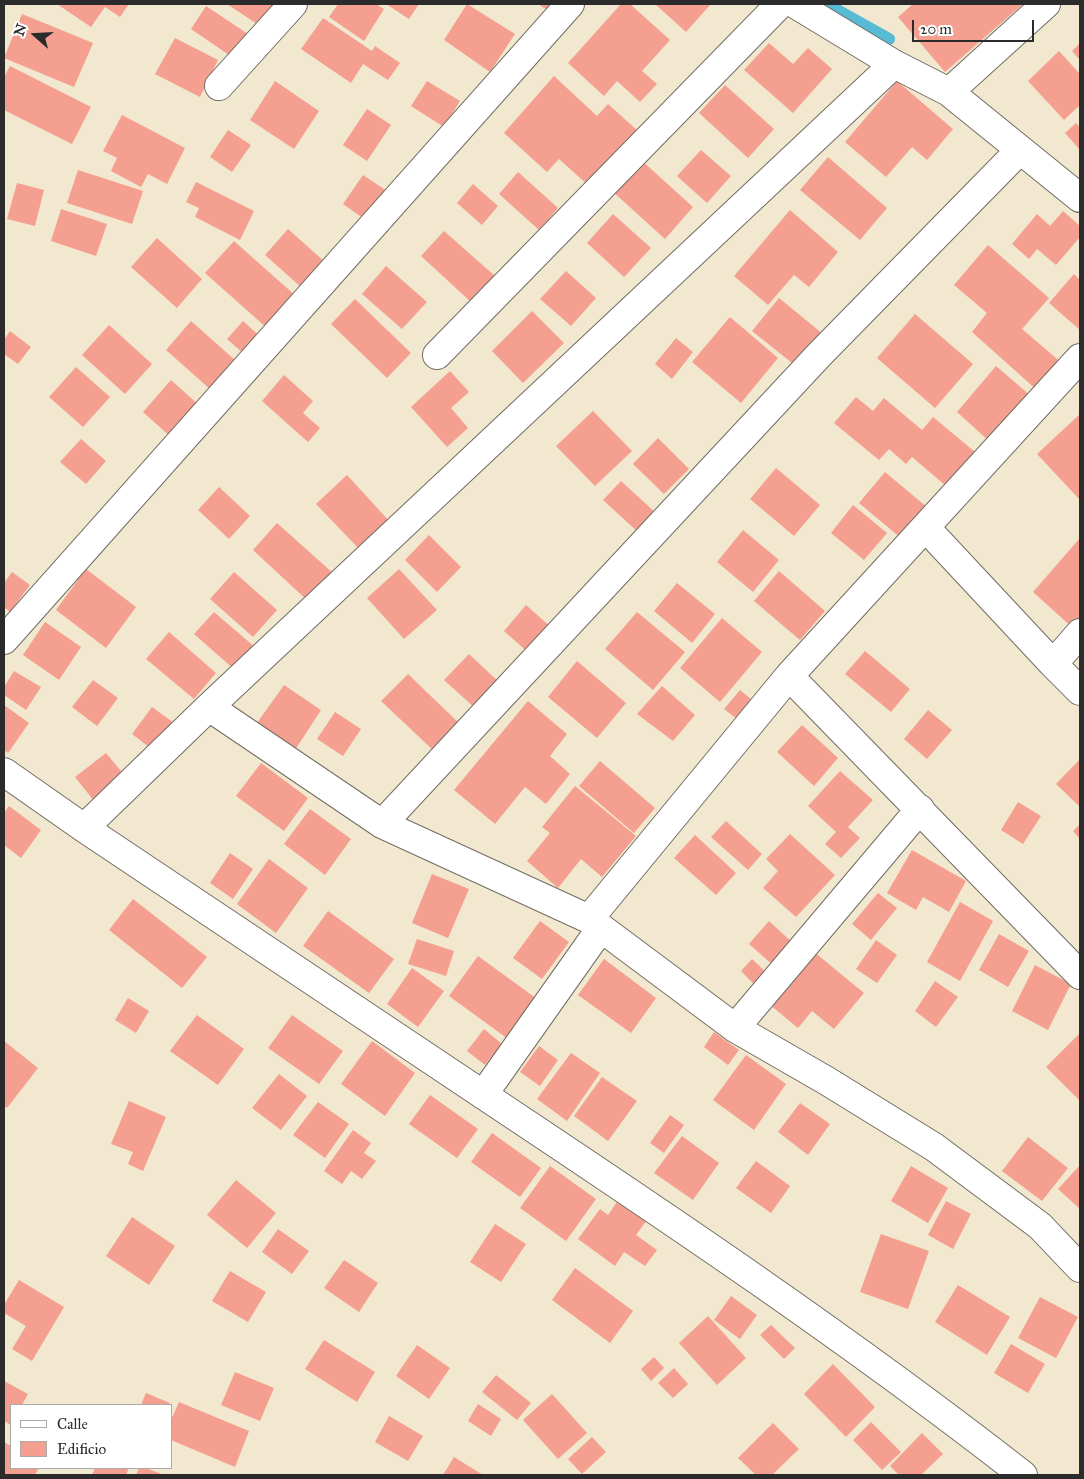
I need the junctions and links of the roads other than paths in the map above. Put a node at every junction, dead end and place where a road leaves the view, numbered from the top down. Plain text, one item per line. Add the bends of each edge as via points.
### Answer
1 (293, 4) edge
2 (570, 4) edge
3 (780, 4) edge
4 (795, 4) edge
5 (1046, 4) edge
6 (894, 64) junction
7 (219, 86) dead end
8 (949, 92) junction
9 (1020, 150) junction
10 (1080, 198) edge
11 (437, 356) dead end
12 (1080, 358) edge
13 (926, 528) junction
14 (1080, 633) edge
15 (4, 640) edge
16 (1053, 664) junction
17 (790, 676) junction
18 (1080, 691) edge
19 (209, 707) junction
20 (4, 772) edge
21 (920, 809) junction
22 (382, 824) junction
23 (84, 828) junction
24 (595, 923) junction
25 (1080, 975) edge
26 (735, 1028) junction
27 (483, 1095) junction
28 (1080, 1268) edge
29 (1023, 1475) edge

1 - 7 street
2 - 15 street
3 - 11 street
4 - 6 street
5 - 8 street
6 - 8 street
6 - 19 street
8 - 9 street
9 - 10 street
9 - 22 street via 819,355
12 - 13 street
13 - 16 street
13 - 17 street
14 - 16 street
16 - 18 street
17 - 21 street
17 - 24 street
19 - 22 street
19 - 23 street
20 - 23 street
21 - 25 street
21 - 26 street
22 - 24 street
23 - 27 street
24 - 26 street
24 - 27 street
26 - 28 street via 934,1147 1040,1226
27 - 29 street via 825,1327

